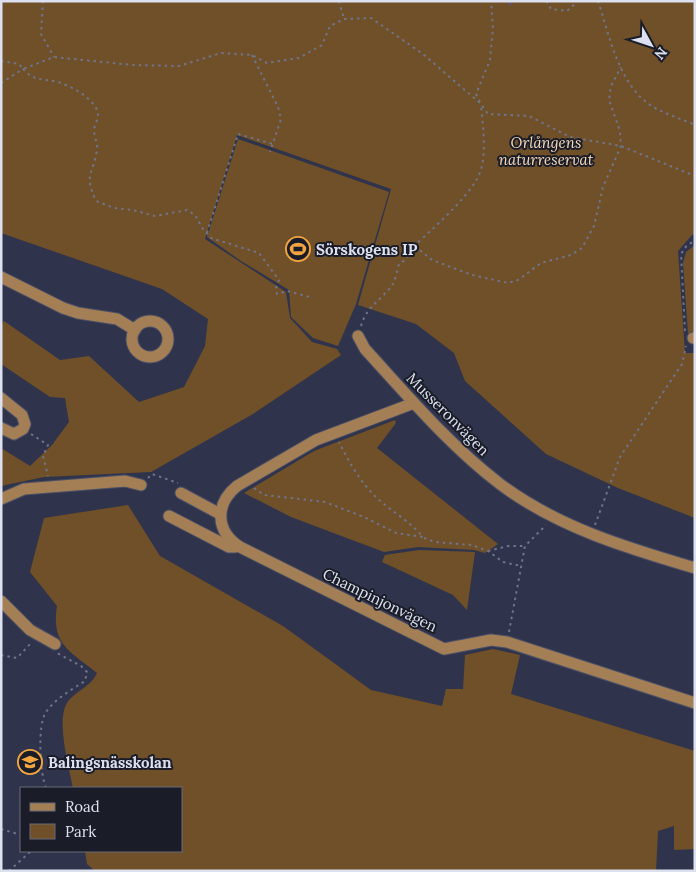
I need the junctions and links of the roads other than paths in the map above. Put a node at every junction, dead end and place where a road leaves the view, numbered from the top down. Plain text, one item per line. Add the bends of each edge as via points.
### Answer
1 (1, 277) edge
2 (134, 330) dead end
3 (358, 336) road end
4 (1, 398) edge
5 (414, 403) junction
6 (1, 428) edge
7 (141, 485) dead end
8 (181, 493) dead end
9 (1, 499) edge
10 (220, 514) junction
11 (169, 516) dead end
12 (240, 547) junction
13 (695, 568) edge
14 (1, 601) edge
15 (53, 648) road end
16 (695, 703) edge

1 - 2 street via 63,308 117,320
3 - 5 street, Musseronvägen via 365,349
4 - 6 street via 22,415 25,424 14,434
5 - 10 street via 302,446 229,492
5 - 13 street, Musseronvägen via 454,446 501,485 551,516 591,534
7 - 9 street via 125,480 51,487 24,490
8 - 10 street
10 - 12 street, Champinjonvägen via 226,535
11 - 12 street via 229,547
12 - 16 street, Champinjonvägen via 444,649 491,640 507,642
14 - 15 street

